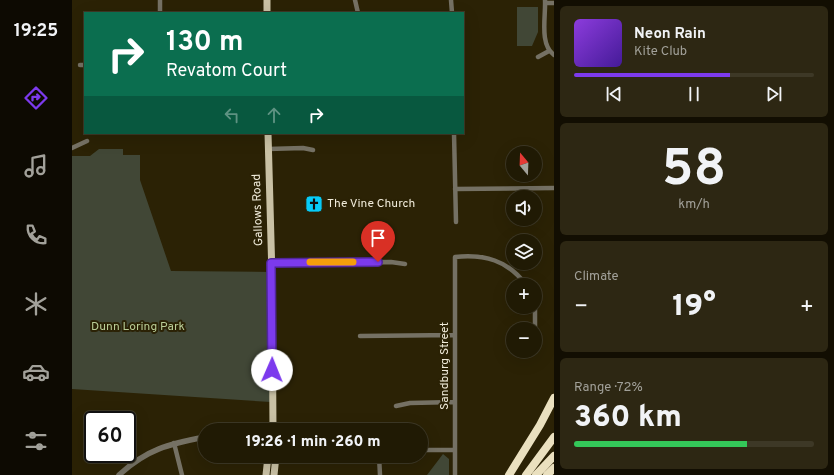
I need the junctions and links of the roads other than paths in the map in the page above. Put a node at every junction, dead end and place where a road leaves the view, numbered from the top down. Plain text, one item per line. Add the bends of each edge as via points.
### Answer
1 (160, 0) edge
2 (267, 0) edge
3 (355, 0) edge
4 (451, 0) edge
5 (545, 2) edge
6 (554, 3) edge
7 (160, 12) edge
8 (267, 12) edge
9 (358, 12) edge
10 (452, 12) edge
11 (549, 51) junction
12 (554, 55) edge
13 (538, 57) dead end
14 (268, 134) edge
15 (454, 134) edge
16 (86, 141) dead end
17 (72, 148) edge
18 (268, 149) junction
19 (313, 150) dead end
20 (554, 188) edge
21 (455, 189) junction
22 (456, 222) dead end
23 (271, 263) junction
24 (405, 264) dead end
25 (520, 278) edge
26 (455, 335) junction
27 (360, 336) dead end
28 (554, 398) edge
29 (455, 402) junction
30 (396, 406) dead end
31 (272, 423) edge
32 (554, 437) edge
33 (196, 439) edge
34 (174, 443) junction
35 (428, 450) edge
36 (455, 450) junction
37 (554, 456) edge
38 (267, 463) edge
39 (275, 463) edge
40 (380, 463) edge
41 (554, 468) edge
42 (119, 475) edge
43 (182, 475) edge
44 (266, 475) edge
45 (274, 475) edge
46 (380, 475) edge
47 (455, 475) edge
48 (508, 475) edge
49 (526, 475) edge
50 (536, 475) edge
51 (547, 475) edge

1 - 7 street
2 - 8 main road
3 - 9 street
4 - 10 street
5 - 6 street
5 - 11 street via 546,42
11 - 12 street
11 - 13 street
14 - 18 main road, Gallows Road
15 - 21 street
16 - 17 street
18 - 19 street
18 - 23 main road, Gallows Road
20 - 21 street
21 - 22 street
23 - 24 street
23 - 31 main road, Gallows Road
25 - 26 street, Sandburg Street via 513,270 498,261 480,256 455,257
26 - 27 street
26 - 29 street, Sandburg Street
28 - 48 highway
29 - 30 street via 410,403
29 - 36 street, Sandburg Street
32 - 49 highway
33 - 34 street
34 - 42 street via 152,450
34 - 43 street
35 - 36 street
36 - 47 street, Sandburg Street
37 - 50 highway
38 - 44 main road
39 - 45 main road
40 - 46 street
41 - 51 highway

